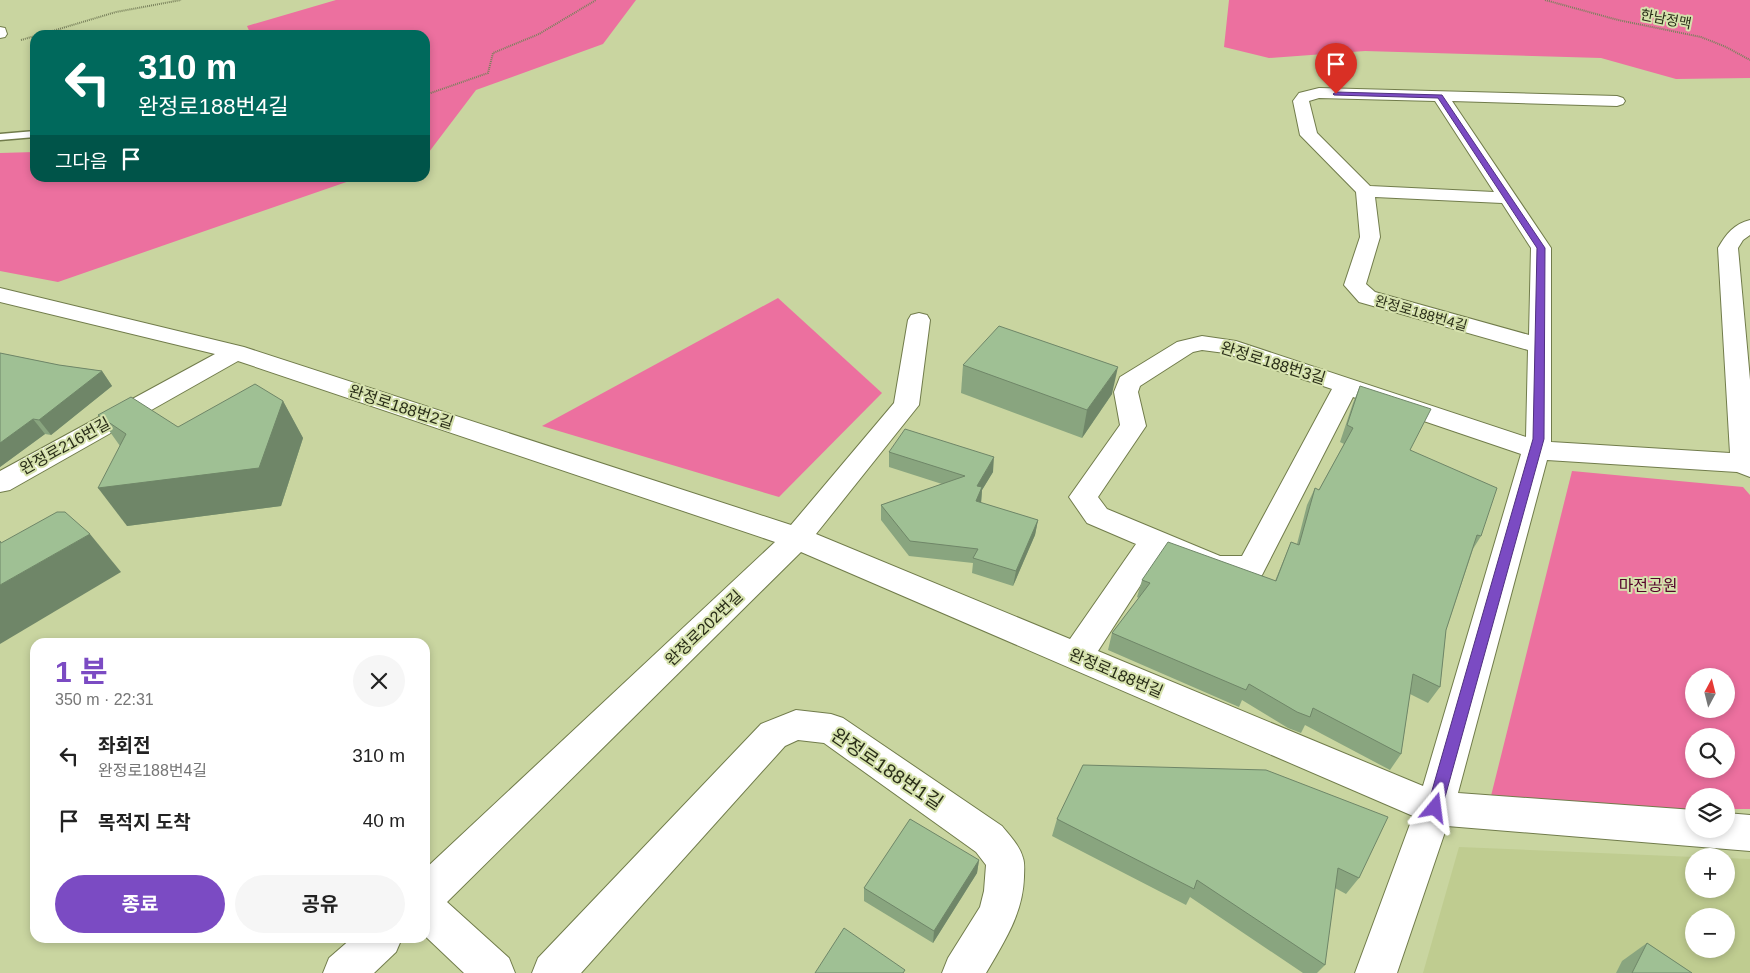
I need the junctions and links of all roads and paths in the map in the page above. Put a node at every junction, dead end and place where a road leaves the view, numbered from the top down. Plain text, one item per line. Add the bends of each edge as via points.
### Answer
1 (180, 0) edge
2 (596, 0) edge
3 (1545, 0) edge
4 (56, 30) edge
5 (1750, 60) edge
6 (430, 94) edge
7 (1440, 96) junction
8 (1617, 101) dead end
9 (30, 134) edge
10 (0, 137) edge
11 (1365, 191) junction
12 (1508, 198) junction
13 (1750, 226) edge
14 (1739, 257) edge
15 (0, 296) edge
16 (919, 320) dead end
17 (1540, 346) junction
18 (236, 352) junction
19 (1346, 386) junction
20 (1536, 450) junction
21 (1747, 466) edge
22 (0, 482) edge
23 (797, 538) junction
24 (1154, 540) junction
25 (1077, 656) junction
26 (1435, 808) junction
27 (1685, 827) edge
28 (1735, 832) edge
29 (1750, 833) edge
30 (430, 891) edge
31 (430, 915) edge
32 (377, 943) edge
33 (344, 973) edge
34 (494, 973) edge
35 (553, 973) edge
36 (963, 973) edge
37 (1376, 973) edge

1 - 4 path via 116,12
2 - 6 path via 539,34 494,53 488,73
3 - 5 path, 한남정맥 via 1618,20 1702,37
7 - 8 street
7 - 11 street via 1319,93 1305,96 1301,101 1309,136
7 - 12 street
9 - 10 lane
11 - 12 street
11 - 17 street, 완정로188번4길 via 1370,237 1355,285 1366,297
12 - 17 street via 1541,248
13 - 14 street via 1735,236 1728,248
14 - 21 street
15 - 18 street, 완정로188번2길
16 - 23 street, 완정로202번길 via 906,405
17 - 20 street via 1539,439
18 - 22 street, 완정로216번길
18 - 23 street, 완정로188번2길
19 - 20 street, 완정로188번3길
19 - 24 street, 완정로188번3길 via 1251,566 1217,567
19 - 24 street, 완정로188번3길 via 1228,346 1202,343 1185,347 1129,382 1126,392 1133,426 1083,497 1097,516
20 - 21 street, 완정로188번3길
20 - 26 street
23 - 25 street, 완정로188번길
23 - 30 street, 완정로202번길
24 - 25 street
25 - 26 street, 완정로188번길
26 - 27 street, 완정로188번길
26 - 37 street
28 - 29 street
31 - 34 street
32 - 33 street
35 - 36 street, 완정로188번1길 via 773,735 796,725 831,729 989,839 1005,860 1004,891 998,915

